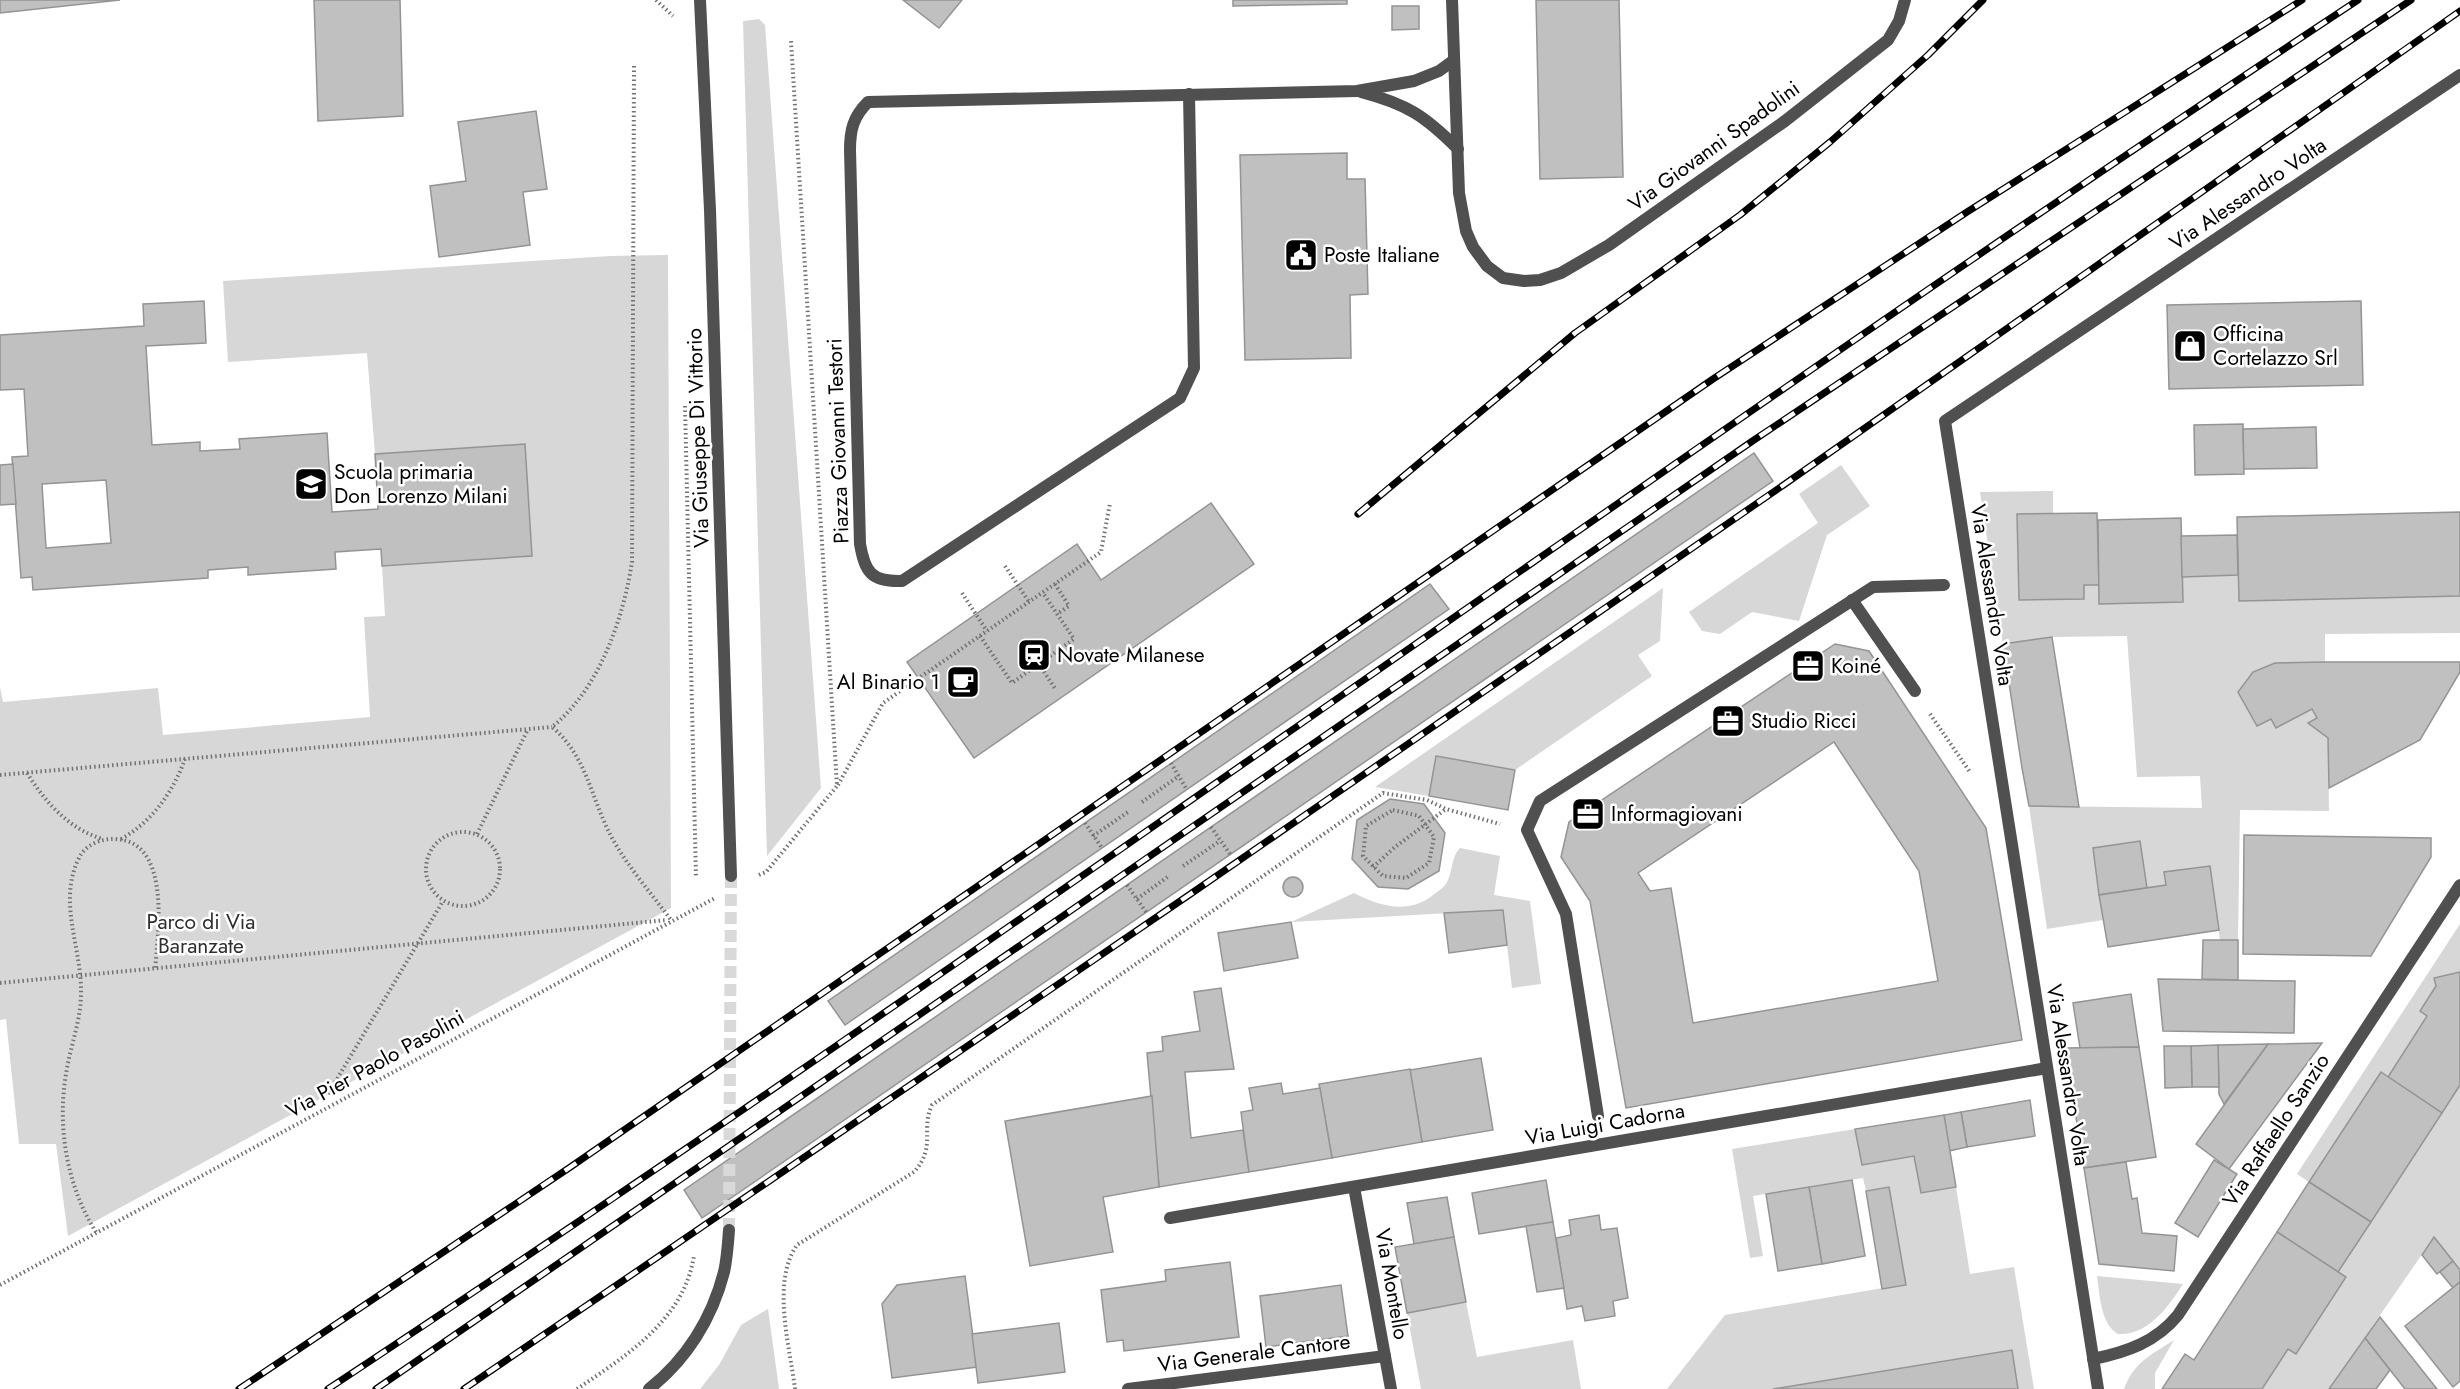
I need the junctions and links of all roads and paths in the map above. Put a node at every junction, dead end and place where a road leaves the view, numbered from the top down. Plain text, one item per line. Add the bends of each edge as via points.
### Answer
1 (656, 0) edge
2 (700, 0) edge
3 (1452, 0) edge
4 (1905, 0) edge
5 (676, 20) dead end
6 (791, 40) dead end
7 (1454, 60) junction
8 (634, 66) dead end
9 (2460, 75) edge
10 (1357, 91) junction
11 (1189, 94) junction
12 (1458, 149) junction
13 (685, 401) dead end
14 (1110, 502) dead end
15 (1005, 566) dead end
16 (1055, 584) junction
17 (1944, 585) dead end
18 (1043, 592) junction
19 (962, 593) dead end
20 (1852, 600) junction
21 (1029, 602) junction
22 (1057, 614) junction
23 (987, 631) junction
24 (980, 636) junction
25 (1039, 664) junction
26 (1056, 690) dead end
27 (1915, 691) joint
28 (552, 727) junction
29 (528, 729) junction
30 (185, 759) junction
31 (1171, 764) dead end
32 (26, 773) junction
33 (1971, 773) dead end
34 (0, 775) edge
35 (1179, 776) junction
36 (837, 786) junction
37 (1187, 790) dead end
38 (1142, 802) dead end
39 (1446, 809) junction
40 (1128, 812) dead end
41 (1085, 823) dead end
42 (1425, 825) junction
43 (1211, 827) dead end
44 (1527, 830) junction
45 (477, 834) junction
46 (1093, 836) junction
47 (104, 839) junction
48 (120, 839) junction
49 (1220, 841) junction
50 (1102, 848) dead end
51 (1230, 854) dead end
52 (1184, 866) dead end
53 (1373, 867) junction
54 (730, 876) tunnel mouth
55 (1169, 876) dead end
56 (755, 877) dead end
57 (696, 878) dead end
58 (1127, 885) dead end
59 (2460, 885) edge
60 (724, 893) dead end
61 (1137, 899) junction
62 (443, 901) junction
63 (1146, 912) dead end
64 (671, 920) junction
65 (418, 945) junction
66 (155, 970) junction
67 (79, 977) junction
68 (0, 983) edge
69 (2047, 1068) junction
70 (328, 1094) dead end
71 (1598, 1116) dead end
72 (1354, 1187) junction
73 (1170, 1218) dead end
74 (729, 1230) tunnel mouth
75 (96, 1232) junction
76 (694, 1255) dead end
77 (0, 1284) edge
78 (1385, 1356) junction
79 (2094, 1359) junction
80 (577, 1389) edge
81 (649, 1389) edge
82 (795, 1389) edge
83 (1128, 1389) edge
84 (1391, 1389) edge
85 (2098, 1389) edge

1 - 5 path
2 - 54 street, Via Giuseppe Di Vittorio
3 - 7 street
4 - 12 street, Via Giovanni Spadolini via 1888,40 1776,127 1609,245 1552,276 1514,281 1495,273 1473,247 1459,193
6 - 36 path
7 - 10 street, Piazza Giovanni Testori via 1414,81
7 - 12 street
8 - 28 path via 632,562 624,601 600,663 574,704
9 - 69 street, Via Alessandro Volta via 1945,420
10 - 11 street, Piazza Giovanni Testori
10 - 12 street, Piazza Giovanni Testori via 1415,111
11 - 11 street, Piazza Giovanni Testori via 868,102 857,113 850,131 850,150 860,544 864,565 873,575 887,582 902,581 1180,398 1194,368
13 - 57 path
14 - 16 path via 1101,552
15 - 21 path
16 - 18 path
16 - 22 path via 1069,606
17 - 20 street via 1873,587
18 - 21 path
18 - 22 path
19 - 23 path
20 - 27 street
20 - 44 street via 1543,798
21 - 23 path
22 - 25 path via 1074,639
23 - 24 path
24 - 25 path via 1012,683
24 - 36 path via 883,704
25 - 26 path
27 - 33 path
28 - 29 path
28 - 64 path via 564,736 583,764 619,849
29 - 30 path
29 - 45 path
30 - 32 path
30 - 48 path via 157,809 140,827
31 - 35 path
32 - 34 path
32 - 47 path via 63,817 83,832
35 - 37 path
35 - 38 path
36 - 56 path via 765,872
39 - 42 path
39 - 44 path
39 - 82 path via 1427,800 1383,793 932,1105 928,1114 929,1142 914,1172 797,1245 788,1261 784,1304
40 - 46 path
41 - 46 path
42 - 53 path
42 - 53 path via 1434,837 1429,863 1406,878 1383,876
42 - 53 path via 1419,816 1393,810 1366,826 1363,856
43 - 49 path
44 - 71 street via 1566,914
45 - 62 path via 463,831 447,835 435,844 427,858 431,890
45 - 62 path via 497,852 500,879 493,892 470,907
46 - 50 path
47 - 48 path
47 - 67 path via 82,854 73,878 71,925
48 - 66 path via 144,851 152,869 159,910
49 - 51 path
49 - 52 path
55 - 61 path
58 - 61 path
59 - 79 street, Via Raffaello Sanzio via 2178,1315 2142,1345
60 - 64 path, Via Pier Paolo Pasolini
61 - 63 path
62 - 65 path
64 - 65 path
64 - 75 path, Via Pier Paolo Pasolini
65 - 66 path
65 - 70 path
66 - 67 path
67 - 68 path
67 - 75 path via 80,1002 66,1076 64,1119 73,1183
69 - 72 street, Via Luigi Cadorna
69 - 79 street, Via Alessandro Volta
72 - 73 street, Via Luigi Cadorna
72 - 78 street, Via Montello
74 - 81 street via 724,1271 712,1309 692,1346
75 - 77 path, Via Pier Paolo Pasolini
76 - 80 path via 681,1294 657,1327 631,1352
78 - 83 street, Via Generale Cantore
78 - 84 street, Via Montello
79 - 85 street, Via Alessandro Volta

